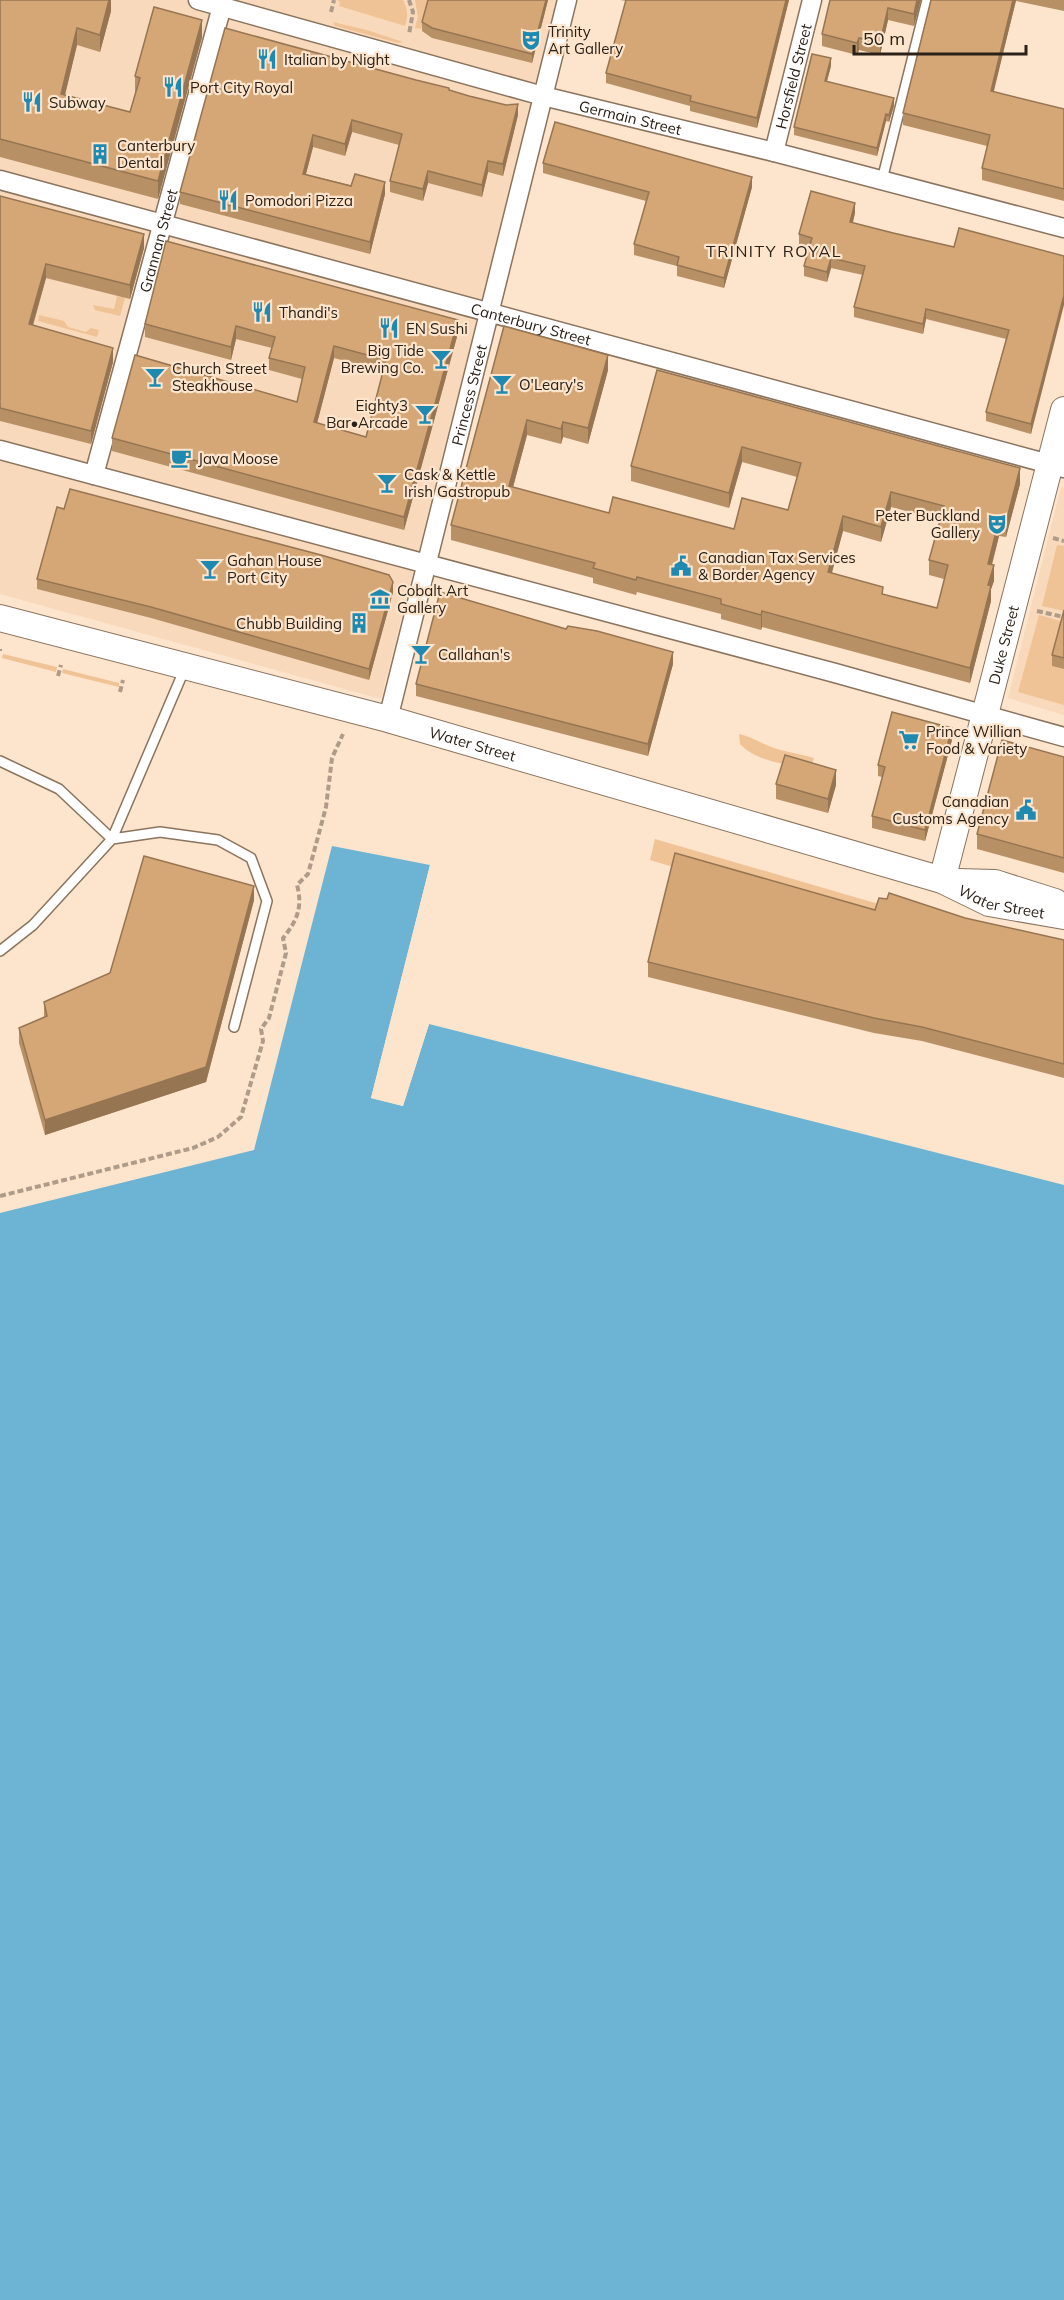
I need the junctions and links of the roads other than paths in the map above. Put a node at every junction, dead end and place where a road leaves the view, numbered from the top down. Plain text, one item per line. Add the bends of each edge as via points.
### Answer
1 (198, 0) edge
2 (567, 0) edge
3 (812, 0) edge
4 (927, 0) edge
5 (222, 6) junction
6 (543, 96) junction
7 (774, 152) junction
8 (0, 180) edge
9 (882, 180) junction
10 (163, 224) junction
11 (1064, 228) edge
12 (489, 312) junction
13 (1064, 410) edge
14 (0, 450) edge
15 (1057, 466) edge
16 (94, 475) junction
17 (427, 564) junction
18 (0, 618) edge
19 (186, 666) junction
20 (984, 716) junction
21 (388, 719) junction
22 (1064, 737) edge
23 (0, 761) edge
24 (112, 839) junction
25 (942, 880) junction
26 (1064, 905) edge
27 (1064, 916) edge
28 (0, 951) edge
29 (234, 1028) dead end

1 - 5 street, Germain Street
2 - 6 street, Princess Street
3 - 7 street, Horsfield Street
4 - 9 lane
5 - 6 street, Germain Street
5 - 10 street, Grannan Street
6 - 7 street, Germain Street
6 - 12 street, Princess Street
7 - 9 street, Germain Street
8 - 10 street, Canterbury Street
9 - 11 street, Germain Street
10 - 12 street, Canterbury Street
10 - 16 street, Grannan Street
12 - 15 street, Canterbury Street
12 - 17 street, Princess Street
13 - 15 main road, Duke Street
14 - 16 street
15 - 20 main road, Duke Street
16 - 17 street
17 - 20 street
17 - 21 street, Princess Street
18 - 19 main road, Water Street
19 - 21 main road, Water Street
19 - 24 lane
20 - 22 street
20 - 25 main road, Duke Street
21 - 25 main road, Water Street
23 - 24 lane via 59,789
24 - 28 lane via 33,925
24 - 29 lane via 160,832 218,840 251,858 267,901
25 - 26 main road, Water Street via 995,884
25 - 27 main road, Water Street via 989,903

